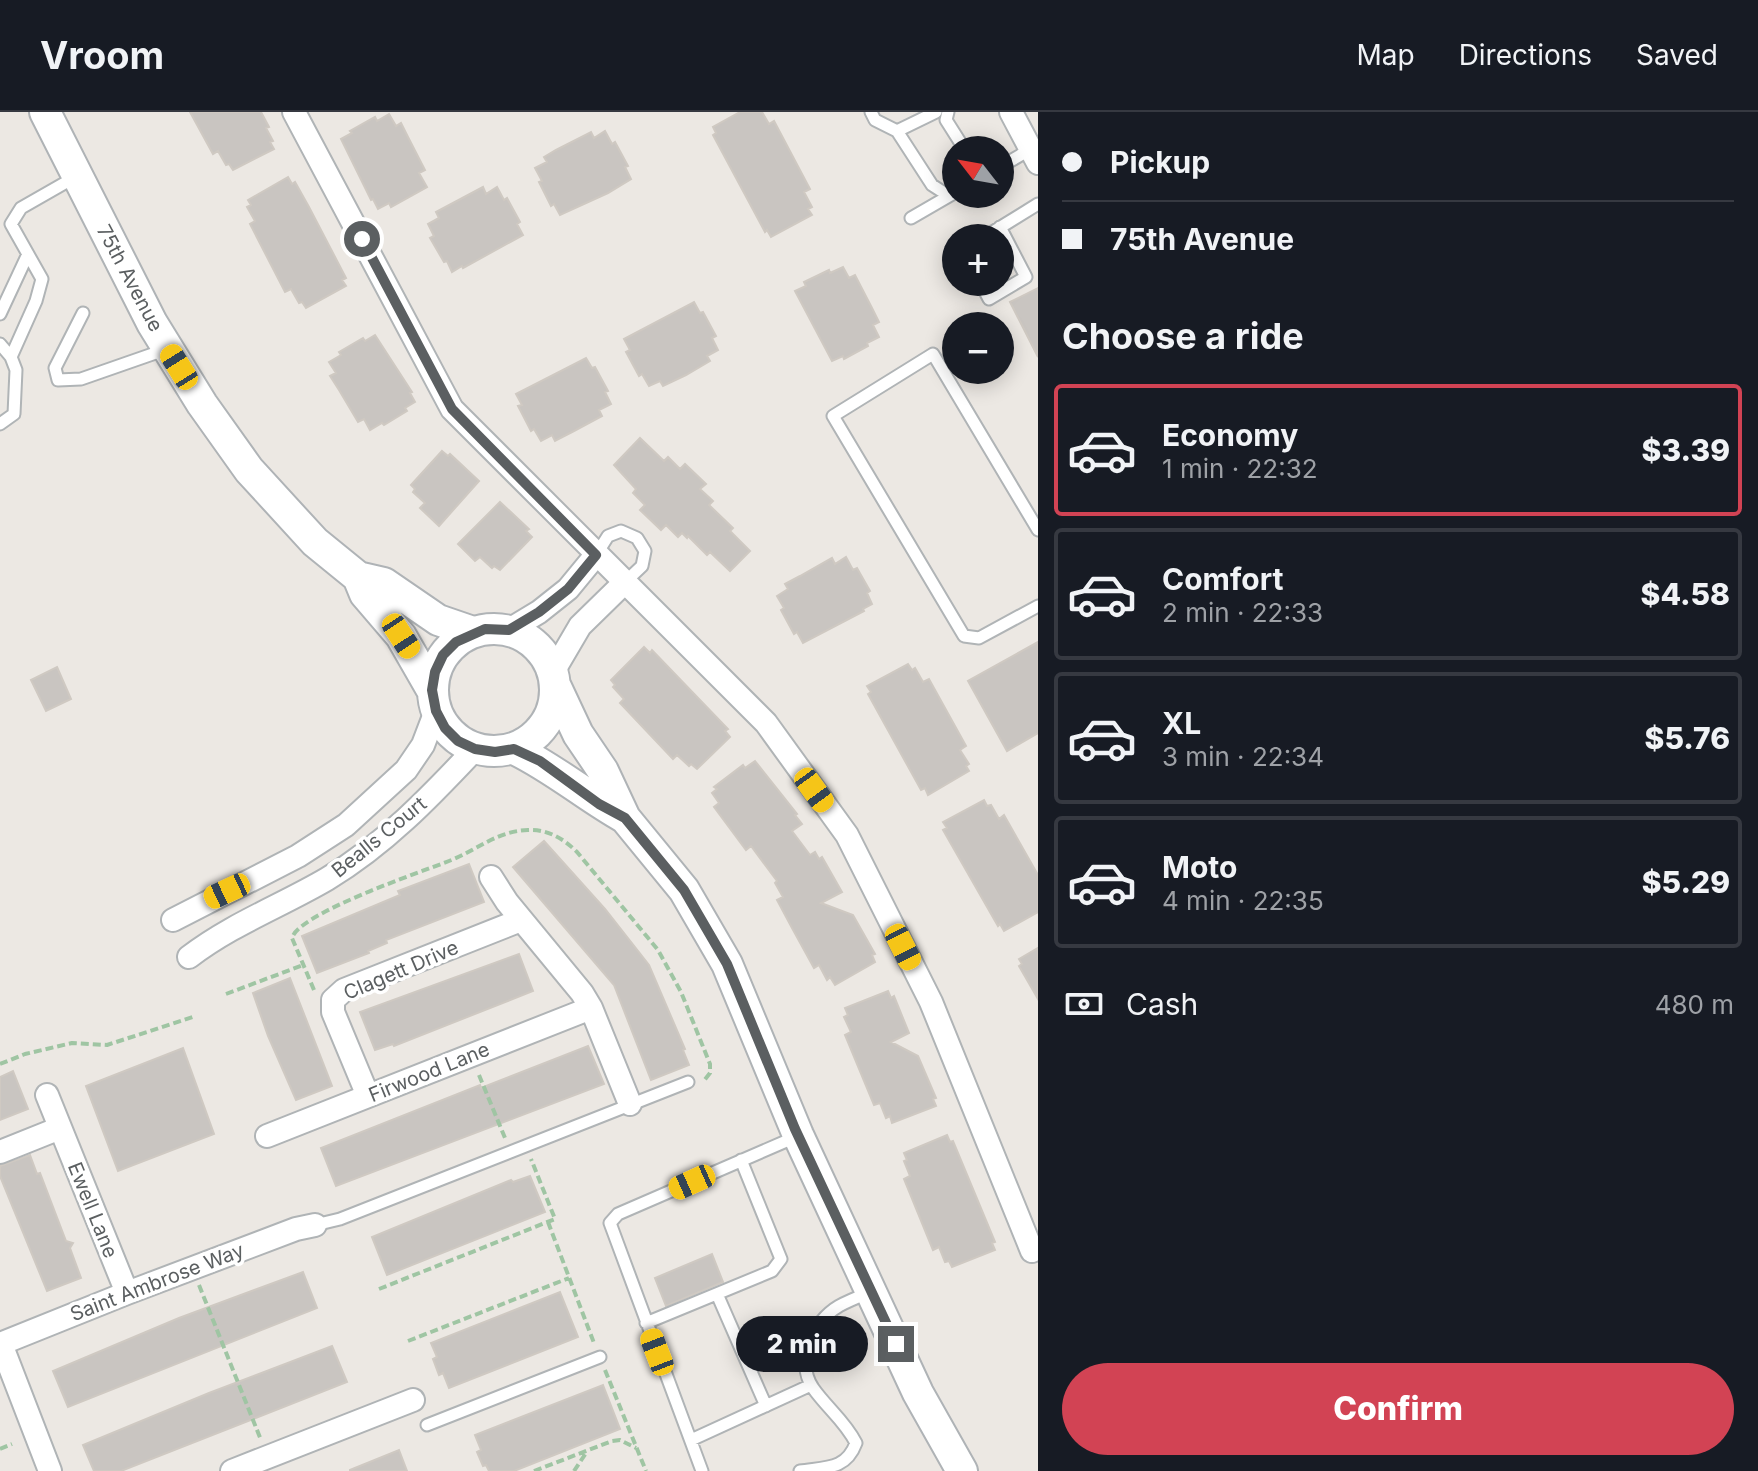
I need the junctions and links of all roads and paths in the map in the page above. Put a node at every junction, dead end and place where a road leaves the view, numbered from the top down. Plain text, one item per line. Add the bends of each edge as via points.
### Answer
1 (45, 112) edge
2 (294, 112) edge
3 (871, 112) edge
4 (936, 112) edge
5 (948, 112) edge
6 (1011, 112) edge
7 (897, 131) junction
8 (956, 136) edge
9 (1034, 156) edge
10 (1014, 162) edge
11 (78, 176) junction
12 (942, 189) edge
13 (942, 200) edge
14 (1038, 204) edge
15 (911, 218) dead end
16 (1005, 224) edge
17 (28, 254) junction
18 (1014, 254) edge
19 (1014, 284) edge
20 (83, 313) dead end
21 (0, 314) edge
22 (0, 344) edge
23 (168, 349) junction
24 (11, 357) junction
25 (0, 424) edge
26 (1038, 530) edge
27 (596, 555) junction
28 (358, 577) junction
29 (624, 583) junction
30 (1038, 606) edge
31 (509, 630) junction
32 (473, 632) junction
33 (554, 679) junction
34 (434, 701) junction
35 (475, 749) junction
36 (514, 749) junction
37 (625, 818) junction
38 (491, 877) dead end
39 (173, 920) dead end
40 (521, 920) junction
41 (189, 957) dead end
42 (303, 965) dead end
43 (226, 994) dead end
44 (591, 1008) junction
45 (196, 1016) dead end
46 (0, 1064) edge
47 (479, 1075) dead end
48 (688, 1082) dead end
49 (47, 1095) dead end
50 (368, 1096) junction
51 (630, 1104) junction
52 (60, 1128) junction
53 (798, 1135) junction
54 (267, 1136) dead end
55 (526, 1146) junction
56 (511, 1151) junction
57 (0, 1152) edge
58 (741, 1160) junction
59 (315, 1225) joint
60 (1032, 1251) dead end
61 (569, 1278) dead end
62 (198, 1282) dead end
63 (379, 1289) dead end
64 (872, 1291) junction
65 (127, 1293) junction
66 (717, 1294) junction
67 (646, 1323) junction
68 (408, 1341) dead end
69 (0, 1344) edge
70 (600, 1357) dead end
71 (811, 1385) junction
72 (9, 1391) edge
73 (413, 1400) dead end
74 (766, 1406) junction
75 (427, 1425) dead end
76 (691, 1440) junction
77 (12, 1444) dead end
78 (264, 1446) dead end
79 (0, 1449) edge
80 (637, 1449) dead end
81 (588, 1450) junction
82 (537, 1470) edge
83 (50, 1471) edge
84 (232, 1471) edge
85 (547, 1471) edge
86 (574, 1471) edge
87 (702, 1471) edge
88 (800, 1471) edge
89 (962, 1471) edge

1 - 11 street, 75th Avenue
2 - 27 street via 452,409
3 - 7 lane via 875,120
4 - 7 lane
5 - 8 lane via 946,120
6 - 9 street
7 - 12 lane via 932,185
9 - 10 lane
11 - 17 lane via 21,208 11,224
11 - 23 street, 75th Avenue
13 - 15 lane
14 - 16 lane
17 - 21 lane
17 - 24 lane via 42,279
18 - 19 lane via 1026,277
20 - 23 lane via 55,368 58,380 81,379
22 - 24 lane
23 - 28 street, 75th Avenue via 249,470 315,542
24 - 25 lane via 16,370 14,414
26 - 30 lane via 933,354 833,416 964,636 979,638
27 - 29 street
27 - 29 lane via 608,536 621,531 637,538 645,551 642,566
27 - 31 street via 568,589
28 - 32 street, 75th Avenue via 384,583 438,620
28 - 34 street, 75th Avenue via 365,594 401,636
29 - 33 street via 580,626
29 - 60 street via 766,723 847,835 931,1002
31 - 32 street
31 - 33 street via 537,645
32 - 34 street via 443,655 435,672
33 - 36 street via 554,707 545,725
33 - 37 street
34 - 35 street via 445,728
34 - 39 street, Bealls Court via 415,759 346,825 298,856
35 - 36 street
35 - 41 street, Bealls Court via 397,827 350,864 226,931
36 - 37 street
37 - 53 street via 684,890 727,964
38 - 40 street
40 - 44 street
40 - 50 street, Clagett Drive via 344,990 333,1000 333,1012
42 - 43 path
44 - 50 street, Firwood Lane
44 - 51 street
45 - 46 path via 107,1045 72,1043
47 - 56 path
48 - 51 lane
49 - 52 street, Ewell Lane
50 - 54 street, Firwood Lane
51 - 55 lane
52 - 57 street
52 - 65 street, Ewell Lane
53 - 58 lane
53 - 64 street
55 - 56 lane
55 - 63 path via 555,1219
56 - 59 lane
58 - 66 lane via 781,1259 772,1271
58 - 67 lane via 618,1214 610,1223
59 - 65 street, Saint Ambrose Way
61 - 68 path
62 - 78 path
64 - 71 lane via 836,1308 811,1337 804,1359
64 - 89 street via 918,1393
65 - 69 street, Saint Ambrose Way
66 - 67 lane
66 - 74 lane
67 - 76 lane
69 - 72 street
70 - 75 lane
71 - 74 lane
71 - 88 lane via 847,1424 856,1443 842,1464
72 - 83 street
73 - 84 street
74 - 76 lane
76 - 87 lane
77 - 79 path
80 - 81 path via 620,1440
81 - 82 path
81 - 86 path
82 - 85 path

